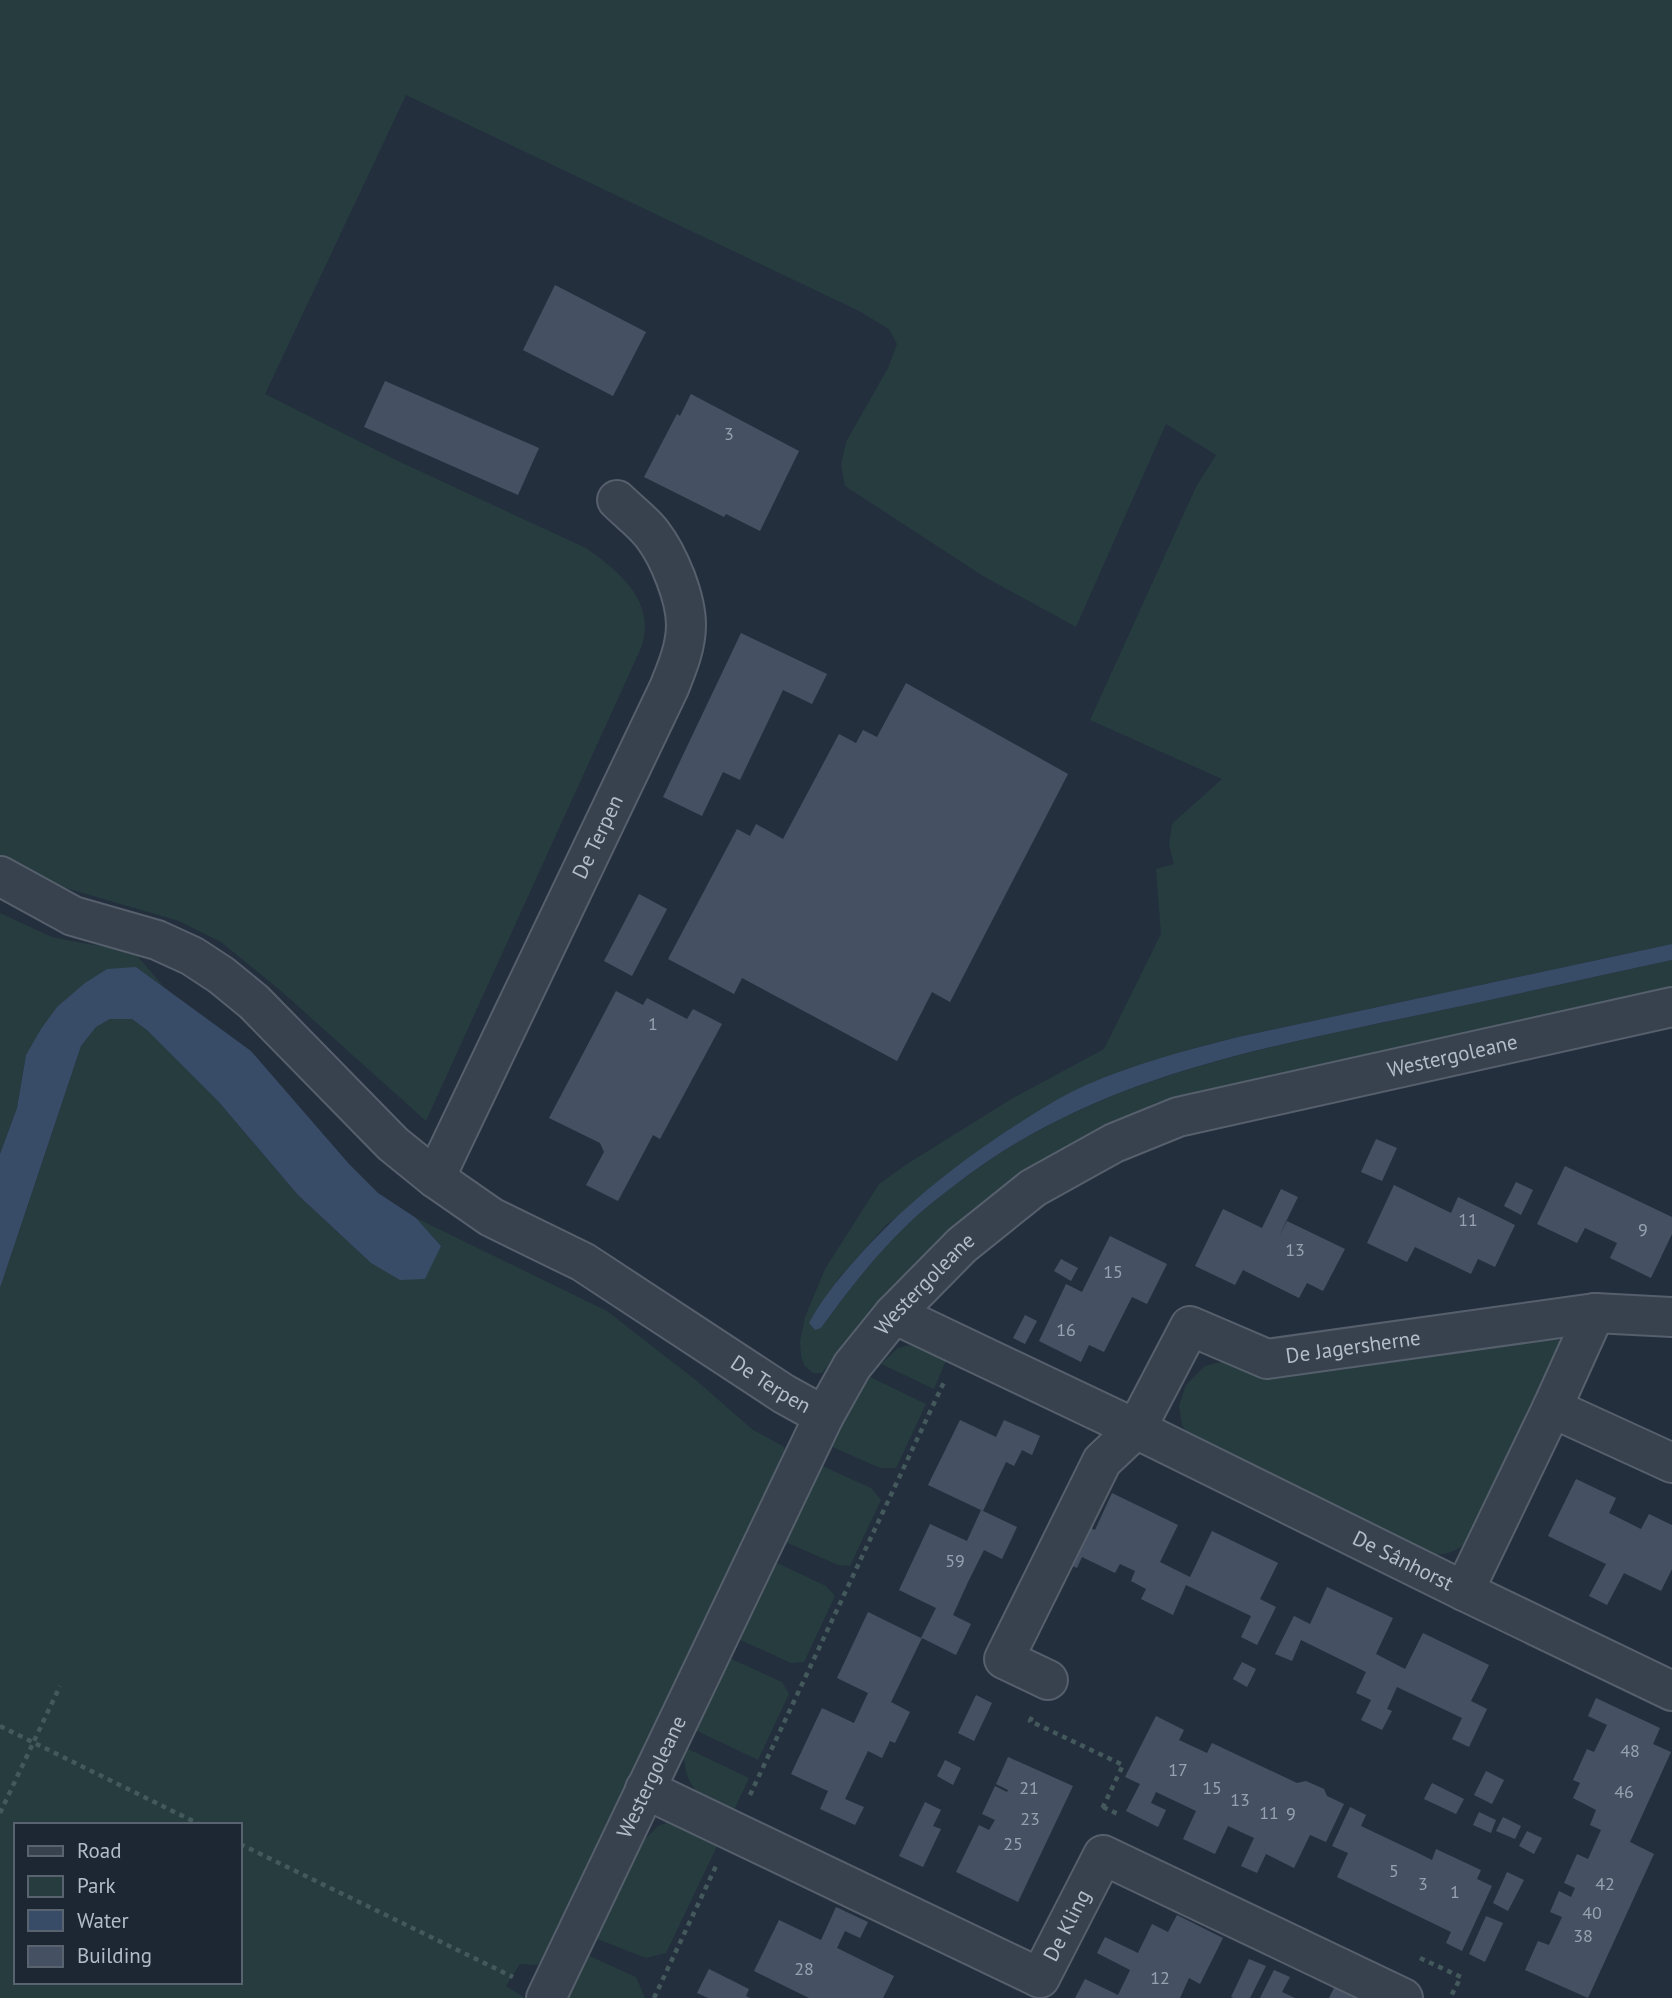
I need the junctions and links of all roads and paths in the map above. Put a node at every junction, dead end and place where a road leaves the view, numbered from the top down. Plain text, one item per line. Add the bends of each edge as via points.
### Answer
1 (617, 500) dead end
2 (0, 876) edge
3 (1672, 1007) edge
4 (435, 1178) junction
5 (1595, 1313) junction
6 (894, 1314) junction
7 (1672, 1317) edge
8 (961, 1346) junction
9 (1552, 1408) junction
10 (824, 1416) junction
11 (1136, 1429) junction
12 (1672, 1463) edge
13 (1464, 1591) junction
14 (1048, 1680) joint
15 (60, 1686) dead end
16 (1672, 1691) edge
17 (0, 1726) edge
18 (33, 1742) junction
19 (645, 1788) junction
20 (0, 1813) edge
21 (197, 1823) edge
22 (733, 1831) junction
23 (242, 1845) edge
24 (1103, 1855) junction
25 (1035, 1988) edge
26 (547, 1996) edge
27 (653, 1998) edge
28 (1403, 1998) edge

1 - 4 street, De Terpen via 652,533 667,559 679,588 686,625 682,655
2 - 4 street, De Terpen via 73,916 157,940 221,975 254,1002 393,1144
3 - 6 street, Westergoleane via 1178,1117 1114,1143 1033,1188 962,1245
4 - 10 street, De Terpen via 491,1217 583,1262
5 - 7 street, De Jagersherne
5 - 9 street
5 - 11 street, De Jagersherne via 1266,1359 1190,1326
6 - 8 street, De Sânhorst
6 - 10 street, Westergoleane via 852,1366
8 - 11 street, De Sânhorst
8 - 22 path
9 - 12 street
9 - 13 street
10 - 19 street, Westergoleane
11 - 13 street, De Sânhorst
11 - 14 street via 1102,1461 1004,1658
13 - 16 street, De Sânhorst
14 - 24 path via 1030,1721 1123,1765 1093,1829
15 - 18 path
17 - 18 path
18 - 20 path
18 - 21 path
19 - 22 street, De Kling
19 - 26 street, Westergoleane
22 - 25 street, De Kling
22 - 27 path
23 - 26 path
24 - 25 street, De Kling
24 - 28 street

